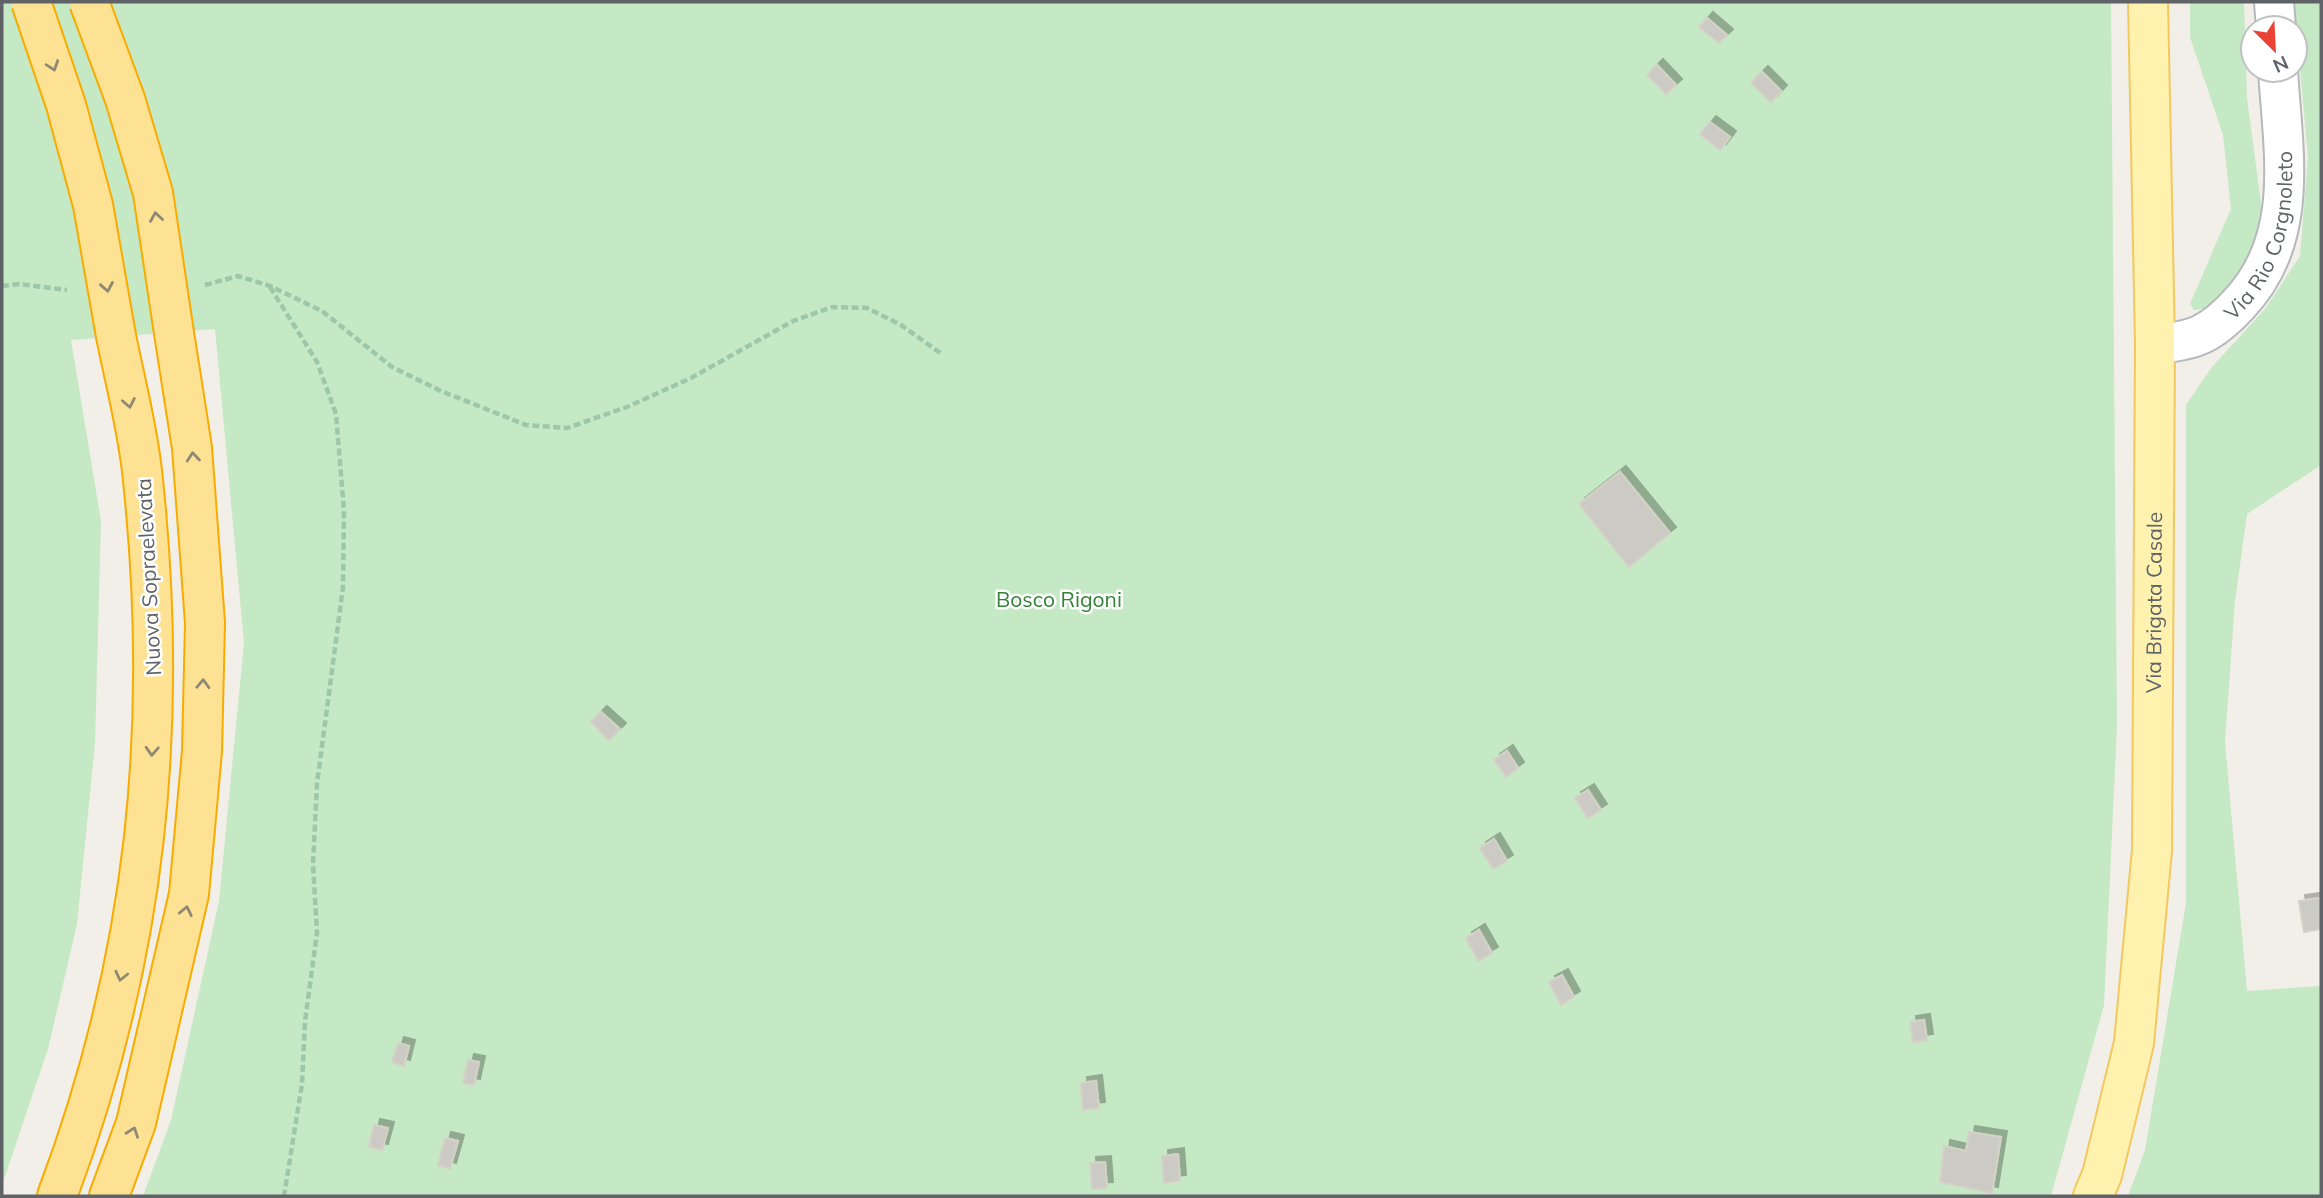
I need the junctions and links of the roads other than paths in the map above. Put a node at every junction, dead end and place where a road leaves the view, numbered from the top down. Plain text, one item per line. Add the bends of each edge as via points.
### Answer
1 (31, 2) edge
2 (89, 2) edge
3 (2148, 2) edge
4 (2279, 84) edge
5 (2155, 344) junction
6 (57, 1196) edge
7 (109, 1196) edge
8 (2093, 1196) edge

1 -> 6 highway, Nuova Sopraelevata, bridge via 93,205 142,468 155,626 153,754 138,897 88,1114
7 -> 2 highway, bridge via 136,1123 189,894 202,751 205,623 192,448 153,194
3 - 5 main road, Via Brigata Casale
4 - 5 street, Via Rio Corgnoleto via 2284,177 2281,227 2271,260 2248,295 2217,328 2186,341
5 - 8 main road, Via Brigata Casale via 2152,850 2134,1043

